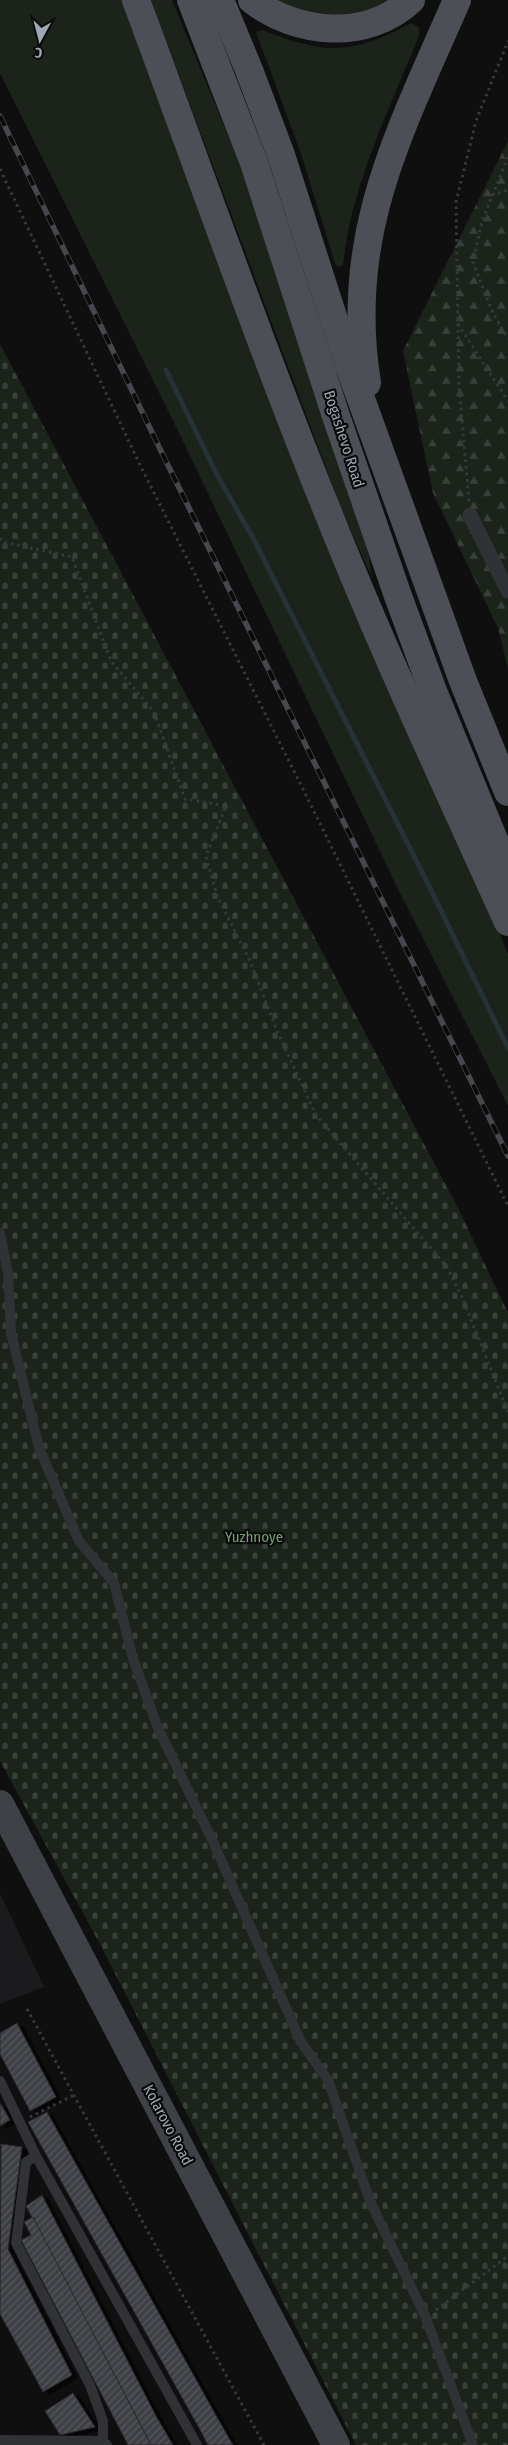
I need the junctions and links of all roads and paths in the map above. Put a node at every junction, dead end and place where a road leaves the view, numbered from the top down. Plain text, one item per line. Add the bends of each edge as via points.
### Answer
1 (136, 0) edge
2 (191, 0) edge
3 (220, 0) edge
4 (252, 0) edge
5 (411, 0) edge
6 (457, 0) edge
7 (508, 41) edge
8 (508, 157) edge
9 (0, 170) edge
10 (508, 190) edge
11 (492, 195) junction
12 (458, 324) junction
13 (508, 339) edge
14 (508, 402) edge
15 (398, 498) junction
16 (470, 515) joint
17 (0, 538) edge
18 (508, 591) edge
19 (508, 792) edge
20 (508, 874) edge
21 (508, 922) edge
22 (508, 1206) edge
23 (0, 1233) edge
24 (508, 1412) edge
25 (0, 1804) edge
26 (27, 2009) dead end
27 (0, 2081) edge
28 (74, 2095) junction
29 (20, 2121) junction
30 (36, 2156) junction
31 (508, 2256) edge
32 (426, 2318) junction
33 (0, 2440) edge
34 (105, 2443) edge
35 (197, 2445) edge
36 (264, 2445) edge
37 (336, 2445) edge
38 (473, 2445) edge

1 - 21 main road via 233,267 328,513 408,701
2 - 20 main road, Bogashevo Road via 254,163 398,596
3 - 15 main road, Bogashevo Road via 281,155 348,363
4 - 5 main road via 284,19 311,27 338,29 388,16
6 - 15 main road via 391,153 374,207 365,252 361,304 363,357 370,397
7 - 12 path via 476,121 456,202
8 - 11 path
9 - 22 path via 140,465
10 - 11 path
11 - 13 path via 482,221 474,262 492,310
12 - 14 path
12 - 16 path via 459,385
15 - 19 main road, Bogashevo Road via 463,681
16 - 18 street
17 - 24 path via 3,542 72,557 111,660 154,712 185,799 226,806 206,856 217,896 250,961 277,1031 316,1115 447,1267
23 - 32 lane via 8,1274 11,1333 39,1448 79,1541 114,1583 133,1659 158,1728 214,1844 301,2042 328,2080 370,2201
25 - 37 main road, Kolarovo Road
26 - 28 path
27 - 29 lane
28 - 29 path
28 - 36 path
29 - 30 lane
30 - 34 lane via 26,2162 16,2243 90,2384 103,2421
30 - 35 lane
31 - 32 path
32 - 38 lane
33 - 34 lane

